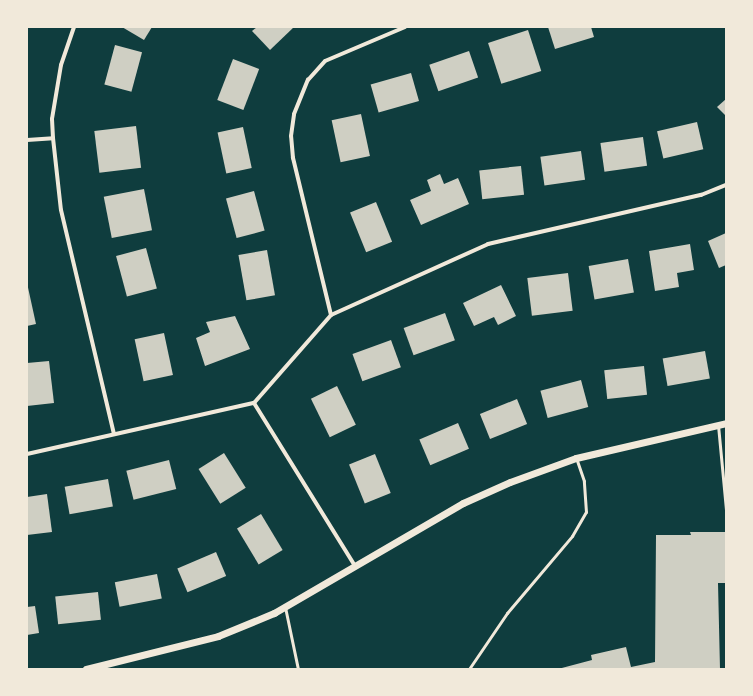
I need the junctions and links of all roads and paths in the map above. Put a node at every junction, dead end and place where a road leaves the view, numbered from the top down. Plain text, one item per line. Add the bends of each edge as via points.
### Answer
1 (74, 27) edge
2 (405, 27) edge
3 (52, 138) junction
4 (27, 140) edge
5 (726, 185) edge
6 (331, 315) junction
7 (254, 403) junction
8 (726, 423) edge
9 (718, 425) junction
10 (114, 434) junction
11 (27, 454) edge
12 (576, 458) junction
13 (726, 510) edge
14 (355, 566) junction
15 (285, 607) junction
16 (86, 669) edge
17 (298, 669) edge
18 (468, 669) edge

1 - 3 street via 61,66 52,118
2 - 6 street via 325,60 308,80 294,114 291,136 293,158
3 - 4 street
3 - 10 street via 61,210
5 - 6 street via 701,195 488,244
6 - 7 street
7 - 10 street
7 - 14 street
8 - 9 street
9 - 12 street
9 - 13 lane
10 - 11 street
12 - 14 street via 510,482 463,503
12 - 18 lane via 584,481 586,512 572,536 507,613
14 - 15 street
15 - 16 street via 218,636
15 - 17 lane

